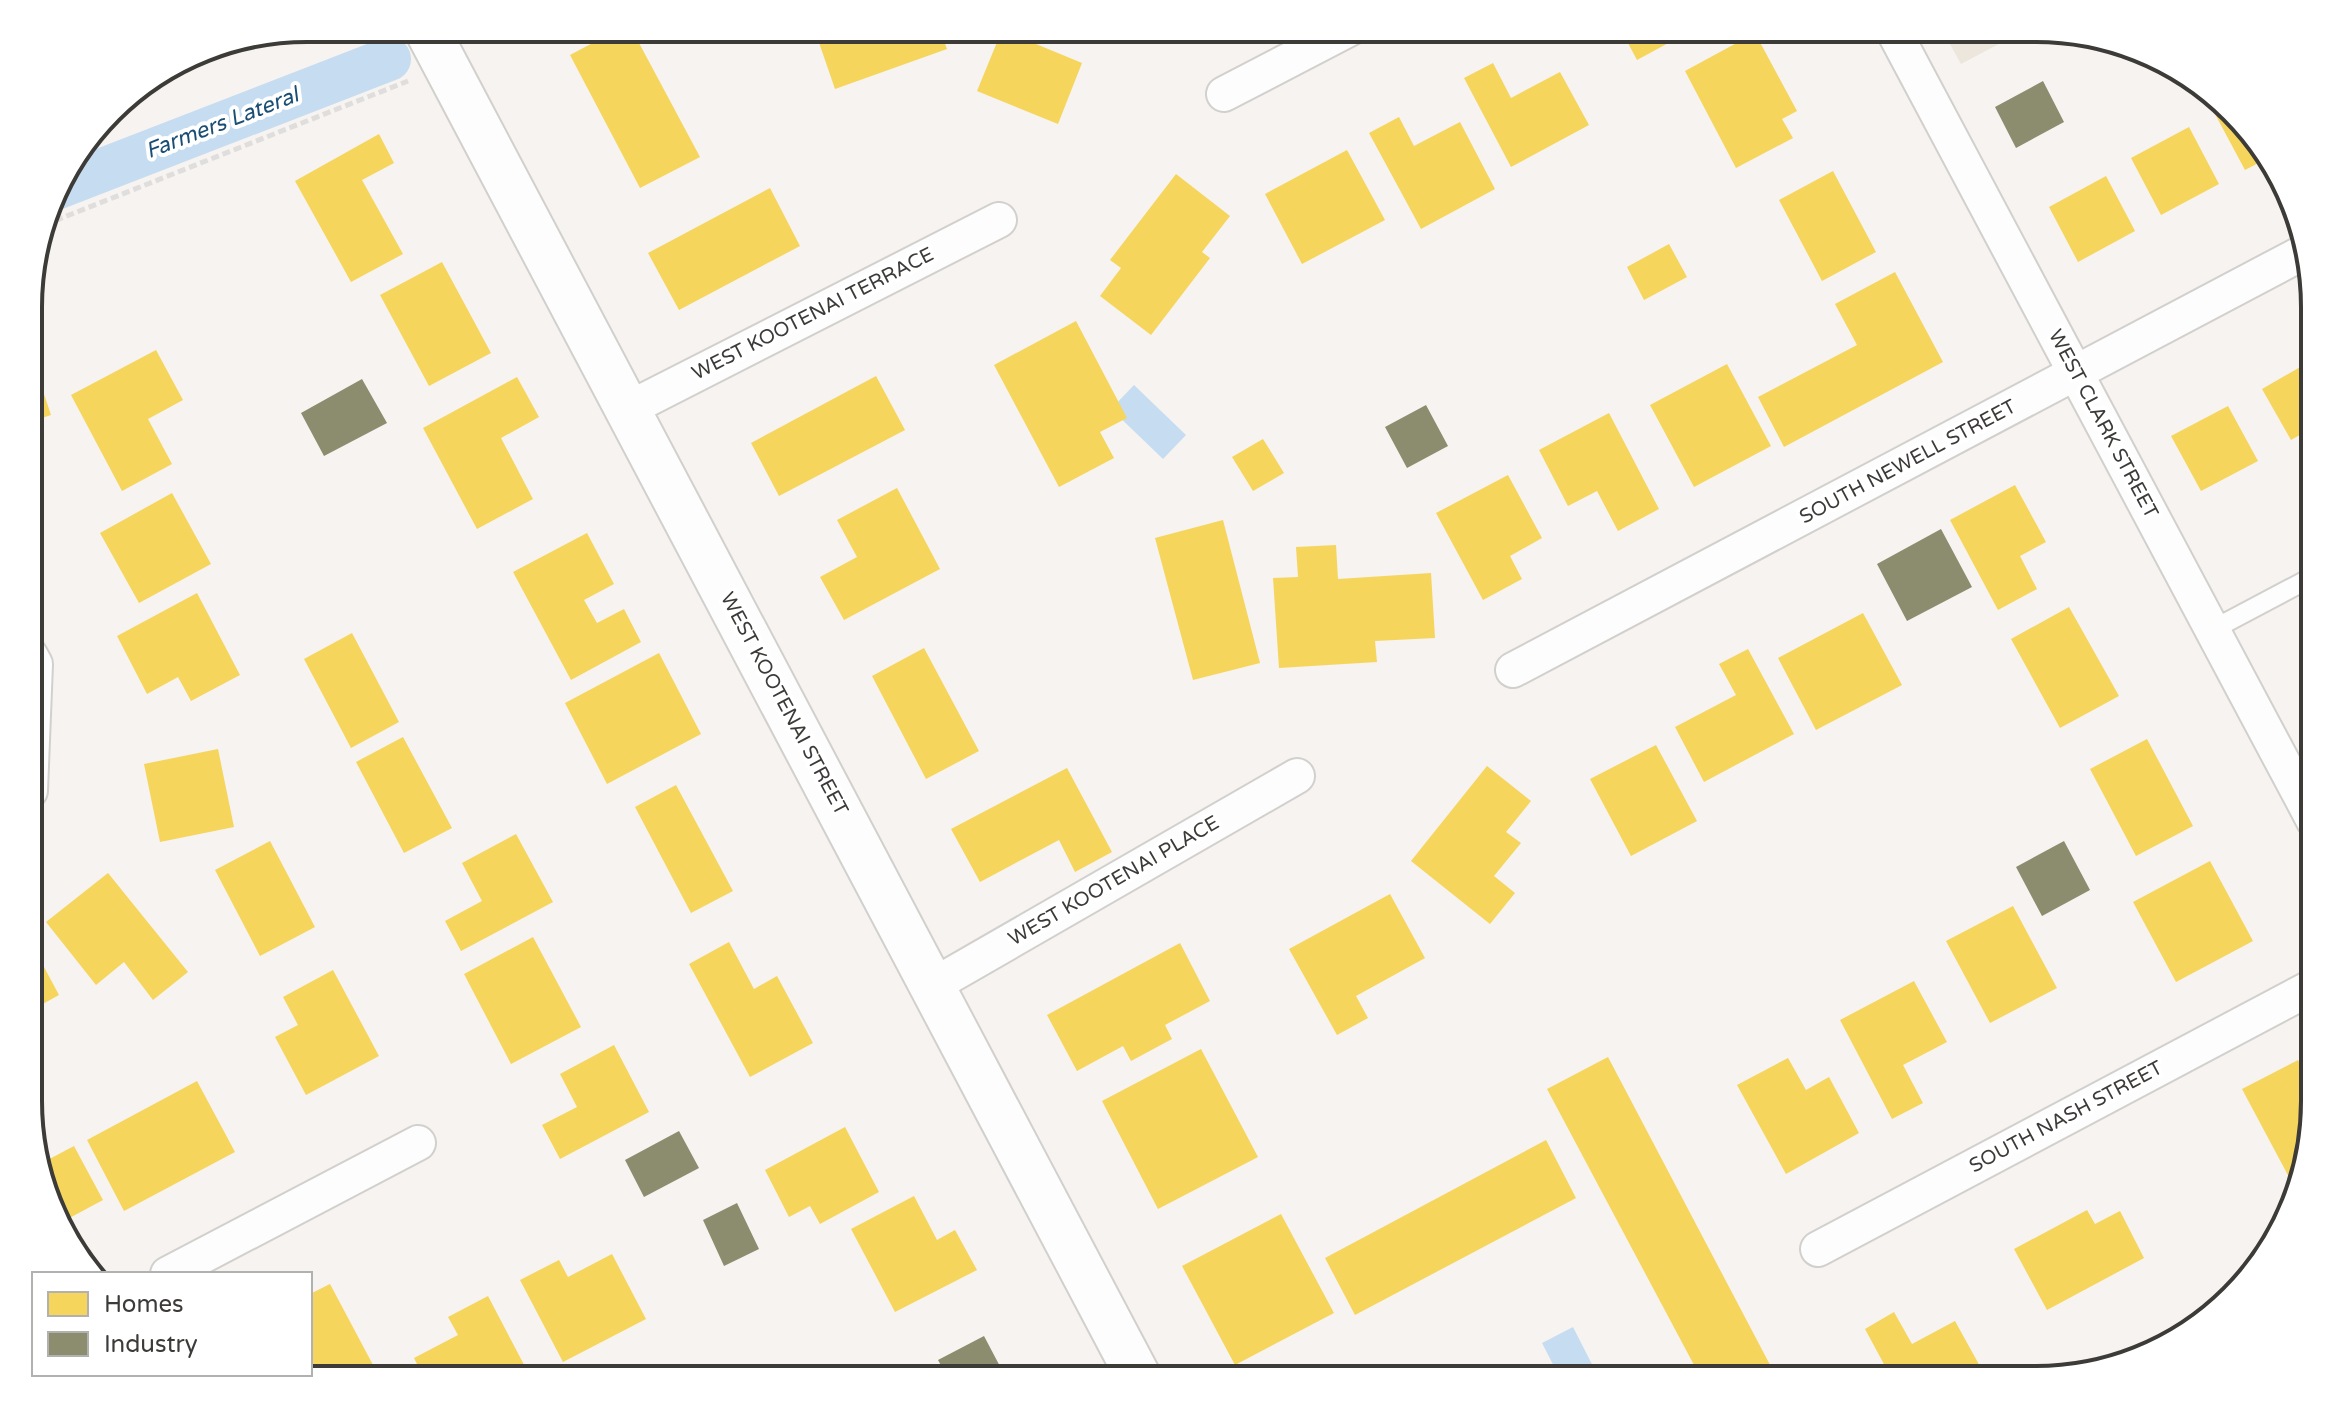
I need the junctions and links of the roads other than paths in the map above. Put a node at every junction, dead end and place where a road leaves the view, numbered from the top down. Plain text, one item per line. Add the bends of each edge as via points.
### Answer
1 (1324, 42) edge
2 (1899, 42) edge
3 (436, 46) edge
4 (1224, 94) dead end
5 (999, 220) dead end
6 (2296, 256) edge
7 (2076, 373) junction
8 (628, 409) junction
9 (2300, 583) edge
10 (2212, 630) junction
11 (1513, 670) dead end
12 (1297, 776) dead end
13 (2300, 795) edge
14 (932, 986) junction
15 (2300, 993) edge
16 (418, 1143) dead end
17 (1818, 1249) dead end
18 (172, 1272) edge
19 (1132, 1366) edge

1 - 4 street
2 - 7 street, WEST CLARK STREET
3 - 8 street, WEST KOOTENAI STREET
5 - 8 street, WEST KOOTENAI TERRACE
6 - 7 street, SOUTH NEWELL STREET
7 - 10 street, WEST CLARK STREET
7 - 11 street, SOUTH NEWELL STREET
8 - 14 street, WEST KOOTENAI STREET
9 - 10 lane
10 - 13 street, WEST CLARK STREET
12 - 14 street, WEST KOOTENAI PLACE
14 - 19 street, WEST KOOTENAI STREET
15 - 17 street, SOUTH NASH STREET
16 - 18 street

